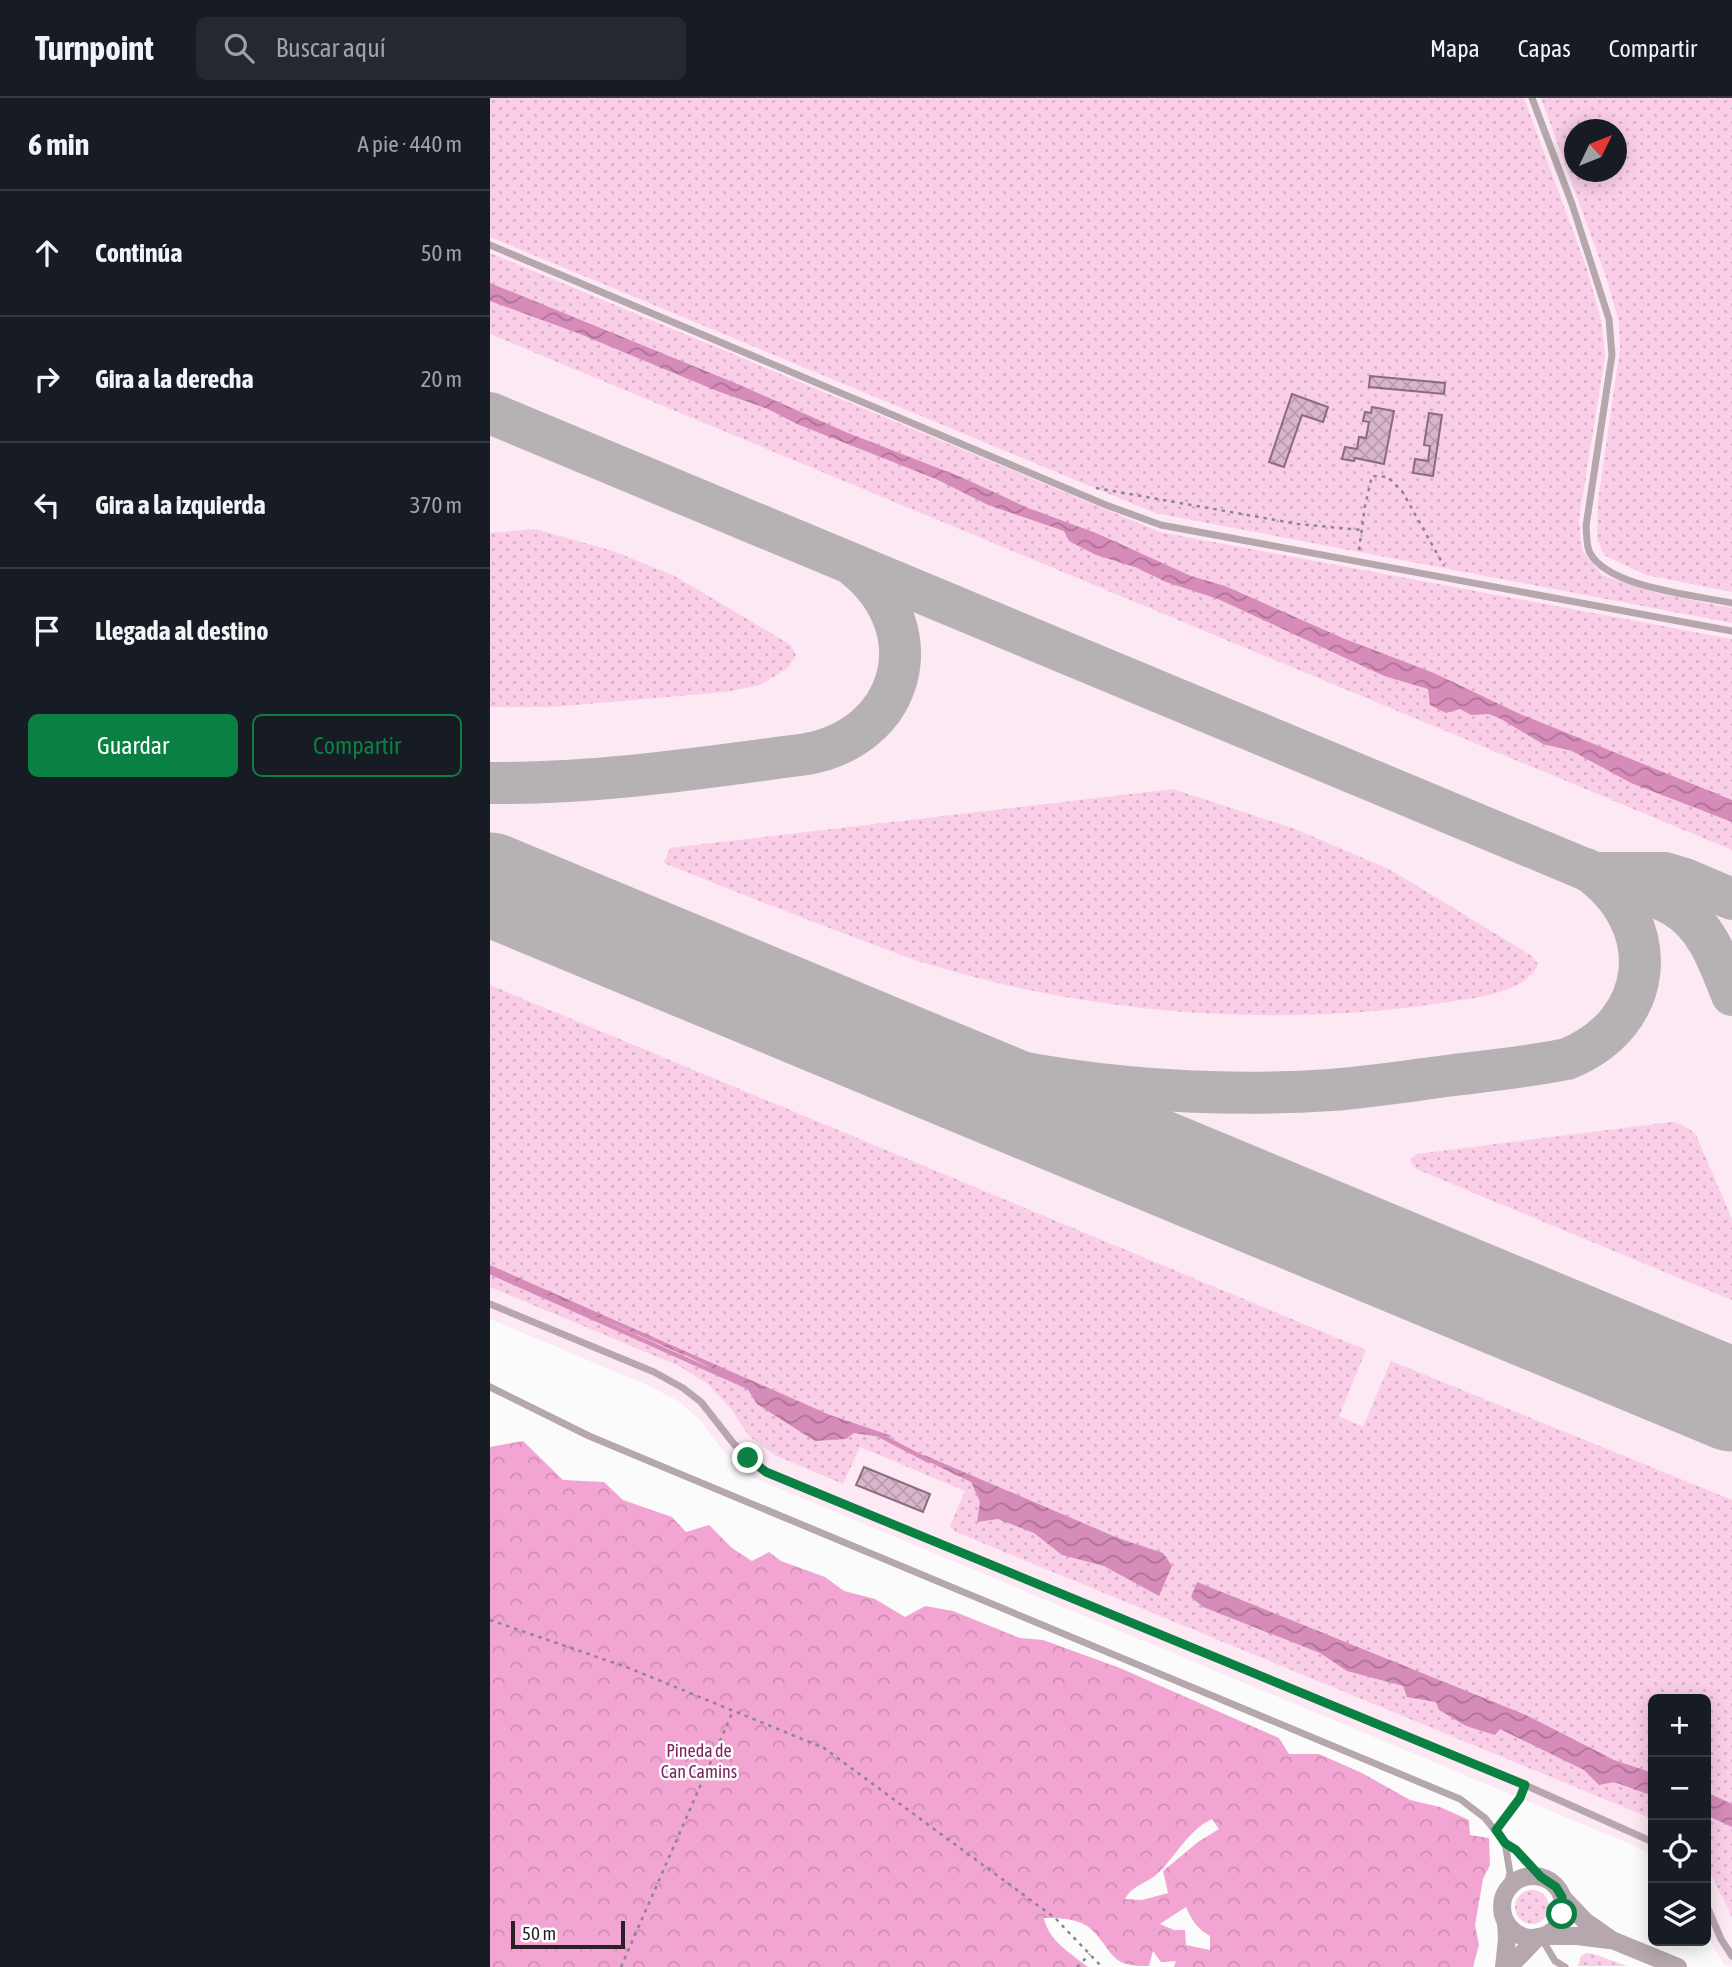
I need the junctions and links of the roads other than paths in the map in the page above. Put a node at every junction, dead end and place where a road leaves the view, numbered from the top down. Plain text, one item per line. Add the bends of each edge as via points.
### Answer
1 (1532, 98) edge
2 (490, 245) edge
3 (1732, 603) edge
4 (1732, 631) edge
5 (490, 1304) edge
6 (490, 1387) edge
7 (1525, 1785) junction
8 (1496, 1830) junction
9 (1648, 1840) edge
10 (1505, 1843) junction
11 (1541, 1877) junction
12 (1506, 1891) junction
13 (1562, 1897) junction
14 (1711, 1915) edge
15 (1506, 1922) junction
16 (1540, 1937) junction
17 (1612, 1940) junction
18 (1732, 1956) edge
19 (1506, 1967) edge
20 (1565, 1967) edge
21 (1678, 1967) edge

1 - 3 lane via 1573,204 1609,319 1612,355 1586,526 1589,551 1601,568 1628,582
2 - 4 lane via 1161,525
5 - 7 lane via 683,1388 766,1472
6 - 8 lane via 602,1441 1460,1799
7 - 8 lane
7 - 9 lane
8 - 10 lane
10 - 11 lane
10 - 12 lane via 1510,1872
11 - 12 street via 1525,1877
11 - 13 street
12 - 15 street via 1502,1909
13 - 16 street via 1560,1920
13 - 17 street
14 - 18 lane
15 - 16 street via 1521,1936
15 - 19 street
16 - 17 street
16 - 19 street
16 - 20 lane via 1555,1961
17 - 21 street

